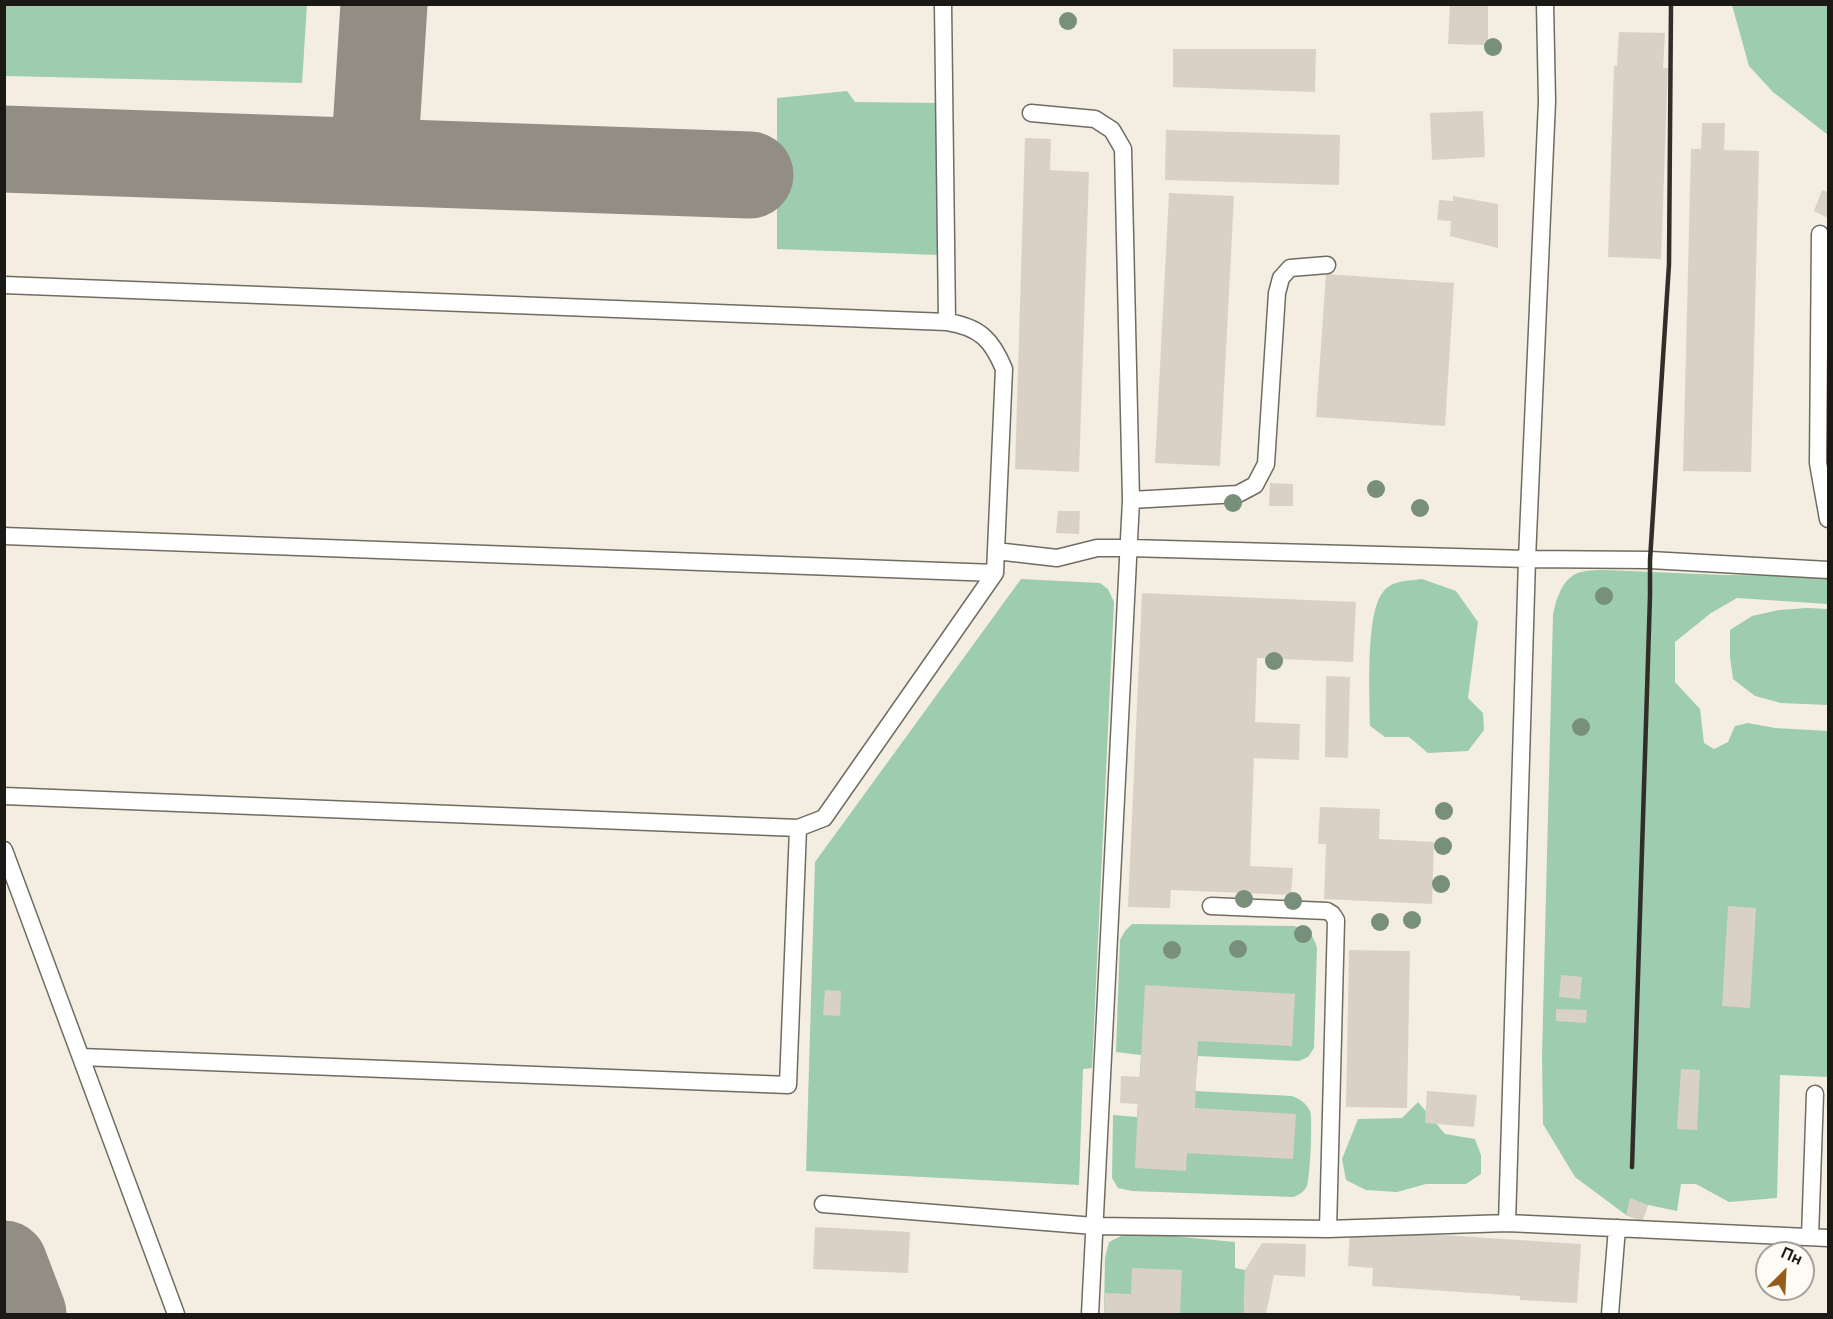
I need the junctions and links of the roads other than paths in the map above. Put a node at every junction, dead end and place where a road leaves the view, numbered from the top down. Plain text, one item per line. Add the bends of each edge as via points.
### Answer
1 (943, 4) edge
2 (1545, 4) edge
3 (1031, 113) dead end
4 (1820, 234) dead end
5 (1327, 265) dead end
6 (4, 285) edge
7 (947, 322) junction
8 (1131, 500) junction
9 (1828, 519) edge
10 (4, 536) edge
11 (1128, 548) junction
12 (996, 551) junction
13 (1527, 560) junction
14 (1828, 570) edge
15 (994, 573) junction
16 (4, 796) edge
17 (798, 828) junction
18 (4, 850) edge
19 (1211, 906) dead end
20 (81, 1057) junction
21 (1815, 1094) dead end
22 (823, 1204) dead end
23 (1507, 1223) junction
24 (1094, 1226) junction
25 (1617, 1228) junction
26 (1328, 1230) junction
27 (1810, 1237) junction
28 (1828, 1238) edge
29 (176, 1314) edge
30 (1090, 1314) edge
31 (1610, 1314) edge

1 - 7 lane
2 - 13 lane via 1547,101
3 - 8 lane via 1095,119 1112,130 1124,149
4 - 9 lane via 1818,463
5 - 8 lane via 1290,268 1281,278 1266,464 1255,485 1238,494
6 - 7 lane
7 - 12 lane via 963,324 986,338 1004,369
8 - 11 lane
10 - 15 lane
11 - 12 lane via 1097,548 1057,558
11 - 13 lane
11 - 24 lane
12 - 15 lane
13 - 14 lane via 1650,560
13 - 23 lane
15 - 17 lane via 824,818
16 - 17 lane
17 - 20 lane via 788,1085
18 - 20 lane
19 - 26 lane via 1326,910 1336,920
20 - 29 lane
21 - 27 lane
22 - 24 lane
23 - 25 lane
23 - 26 lane
24 - 26 lane
24 - 30 lane
25 - 27 lane
25 - 31 lane
27 - 28 lane

